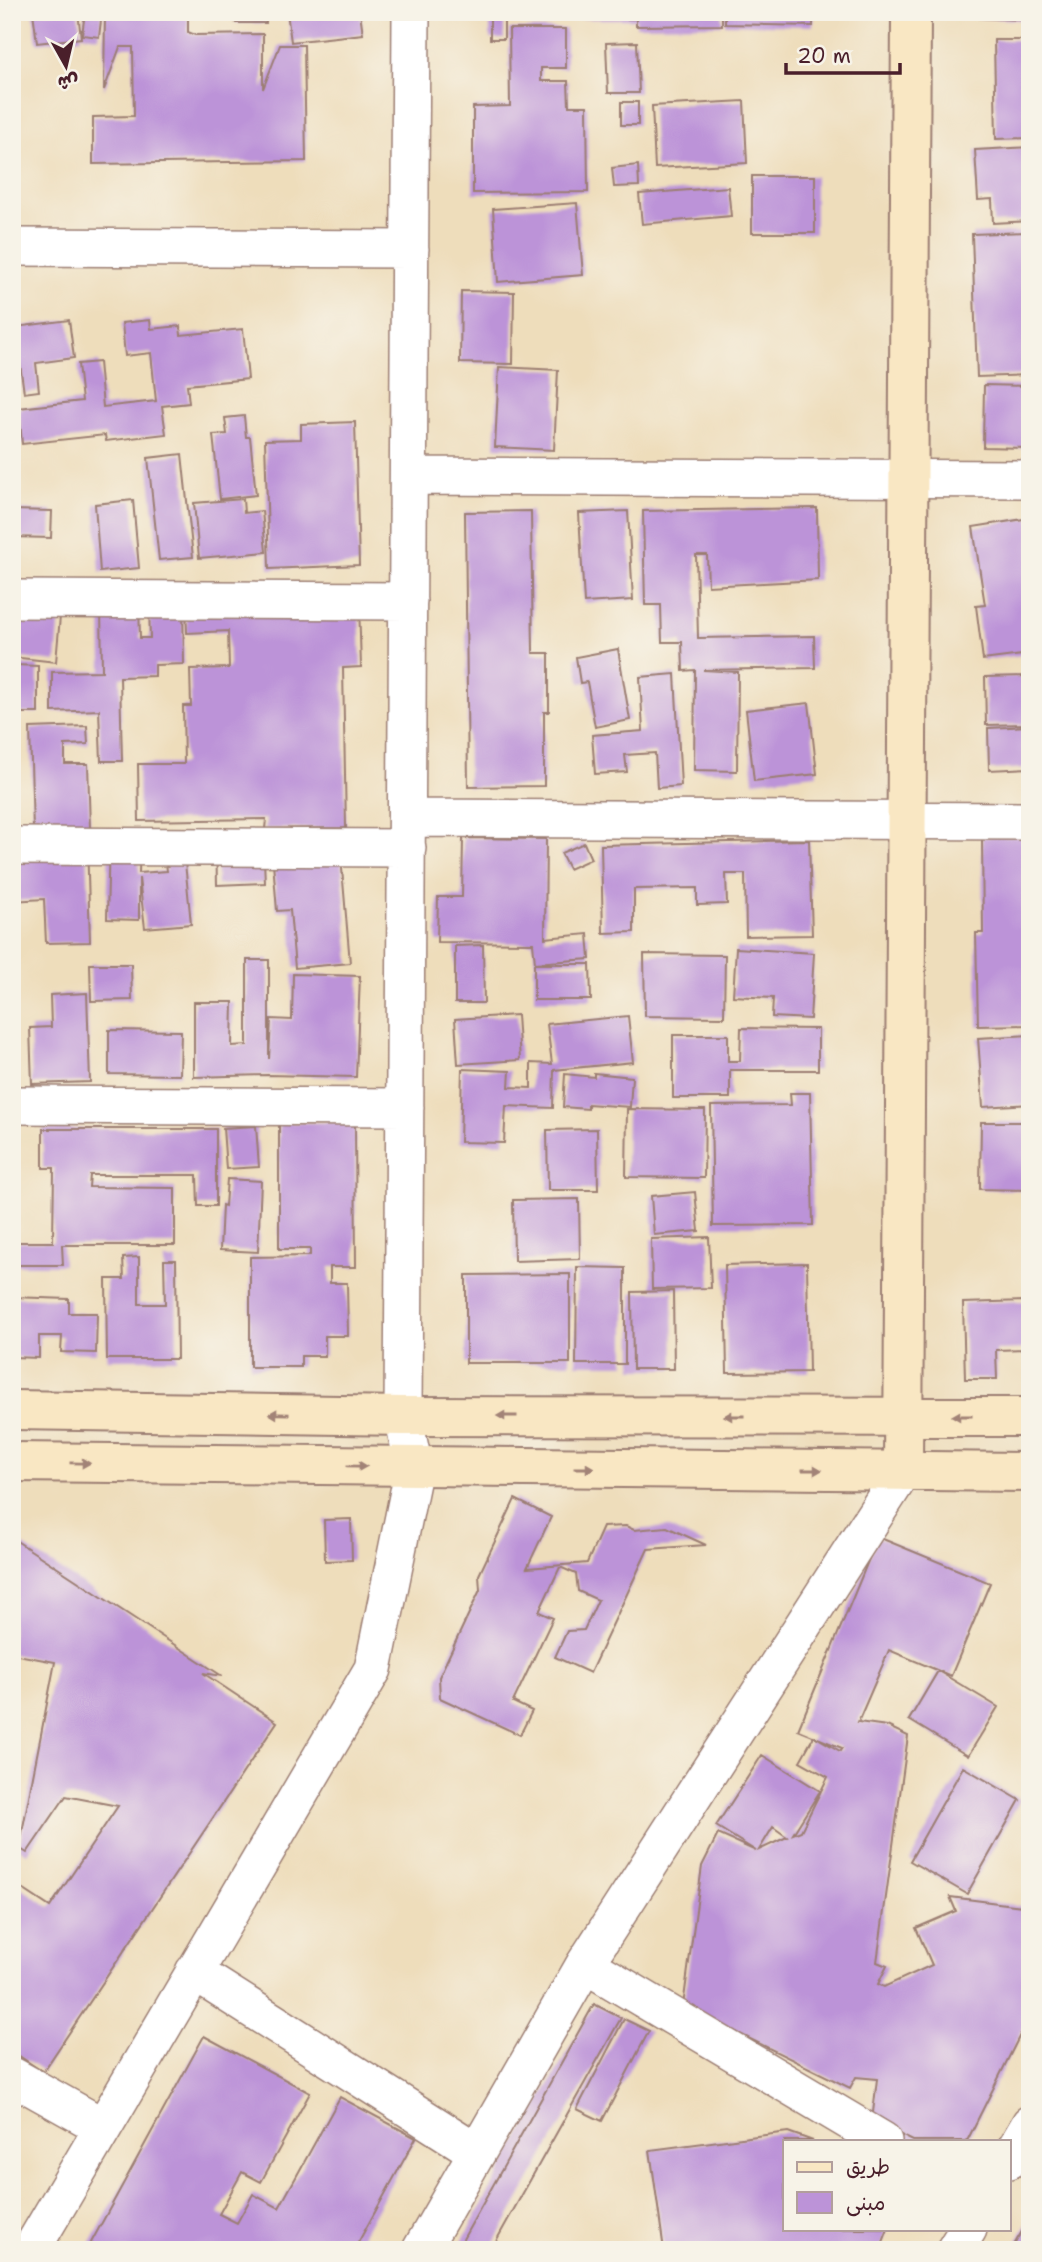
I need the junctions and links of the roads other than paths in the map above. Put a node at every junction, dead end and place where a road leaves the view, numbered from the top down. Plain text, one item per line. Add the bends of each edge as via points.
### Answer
1 (411, 12) edge
2 (911, 12) edge
3 (12, 247) edge
4 (410, 249) junction
5 (409, 477) junction
6 (908, 479) junction
7 (1030, 479) edge
8 (12, 599) edge
9 (408, 601) junction
10 (906, 820) junction
11 (1030, 821) edge
12 (407, 833) junction
13 (12, 846) edge
14 (12, 1105) edge
15 (405, 1107) junction
16 (12, 1410) edge
17 (903, 1415) junction
18 (403, 1416) junction
19 (1030, 1416) edge
20 (12, 1462) edge
21 (414, 1467) junction
22 (903, 1471) junction
23 (1030, 1472) edge
24 (585, 1964) junction
25 (194, 1972) junction
26 (12, 2076) edge
27 (1030, 2124) edge
28 (103, 2127) junction
29 (881, 2140) edge
30 (477, 2152) junction
31 (1010, 2158) edge
32 (967, 2230) edge
33 (30, 2250) edge
34 (421, 2250) edge
35 (955, 2250) edge

1 - 4 street
2 - 6 main road
3 - 4 street
4 - 5 street
5 - 6 street
5 - 9 street
6 - 7 street
6 - 10 main road
8 - 9 street
9 - 12 street
10 - 11 street
10 - 12 street
10 - 17 main road
12 - 13 street
12 - 15 street
14 - 15 street
15 - 18 street
18 -> 16 main road
17 -> 18 main road
19 -> 17 main road
17 - 22 main road
18 - 21 street
20 -> 21 main road
21 -> 22 main road
21 - 25 street via 373,1669
22 - 23 main road
22 - 24 street
24 - 29 street
24 - 30 street
25 - 28 street
25 - 30 street
26 - 28 street
27 - 31 street
28 - 33 street
30 - 34 street
32 - 35 street

